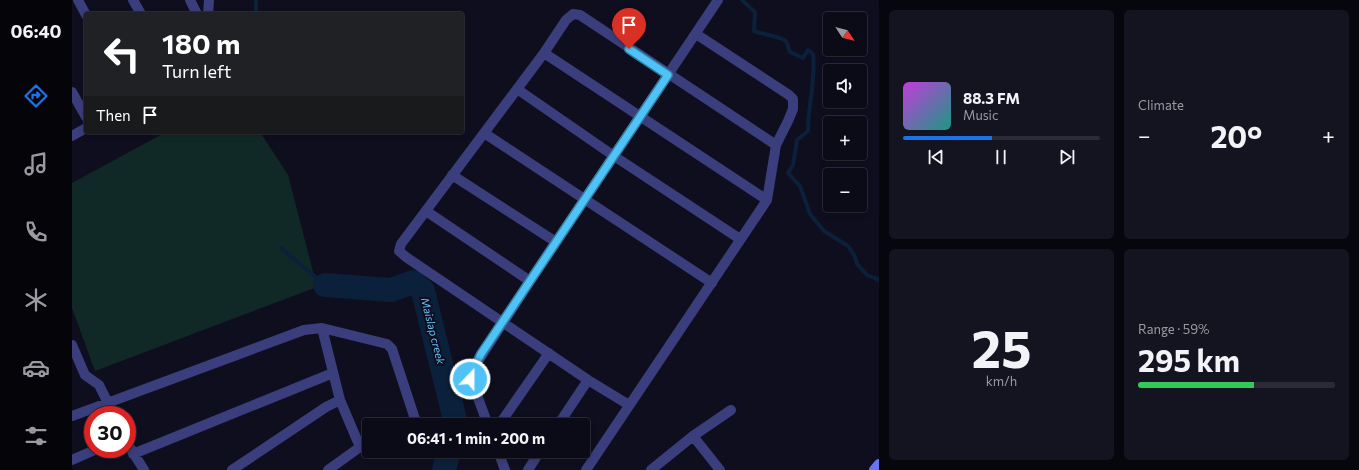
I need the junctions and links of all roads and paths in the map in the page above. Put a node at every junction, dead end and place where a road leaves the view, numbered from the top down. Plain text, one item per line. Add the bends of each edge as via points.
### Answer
1 (78, 0) edge
2 (134, 0) edge
3 (190, 0) edge
4 (209, 0) edge
5 (718, 0) edge
6 (84, 12) edge
7 (140, 12) edge
8 (196, 12) edge
9 (208, 12) edge
10 (696, 34) junction
11 (544, 53) junction
12 (668, 75) junction
13 (517, 89) junction
14 (72, 92) edge
15 (84, 113) edge
16 (640, 117) junction
17 (84, 129) edge
18 (484, 133) junction
19 (72, 136) edge
20 (776, 145) junction
21 (614, 156) junction
22 (452, 175) junction
23 (584, 200) junction
24 (767, 200) junction
25 (426, 211) junction
26 (740, 239) junction
27 (556, 242) junction
28 (530, 281) junction
29 (712, 283) junction
30 (502, 323) junction
31 (322, 328) junction
32 (72, 345) edge
33 (549, 353) junction
34 (333, 373) junction
35 (588, 380) junction
36 (340, 400) junction
37 (108, 402) junction
38 (629, 405) junction
39 (110, 406) edge
40 (731, 410) dead end
41 (72, 416) edge
42 (415, 418) edge
43 (485, 418) edge
44 (504, 418) edge
45 (563, 418) edge
46 (693, 436) junction
47 (362, 440) edge
48 (362, 447) edge
49 (136, 453) edge
50 (84, 455) edge
51 (136, 458) edge
52 (536, 458) edge
53 (72, 460) edge
54 (879, 464) edge
55 (504, 466) edge
56 (144, 470) edge
57 (232, 470) edge
58 (328, 470) edge
59 (514, 470) edge
60 (528, 470) edge
61 (586, 470) edge
62 (651, 470) edge
63 (720, 470) edge
64 (874, 470) edge

1 - 6 street
2 - 7 street
3 - 8 street
4 - 9 street
5 - 10 street
10 - 12 street
10 - 20 street via 793,99 788,121
11 - 12 street via 566,20 573,14 580,16
11 - 13 street
11 - 16 street
12 - 16 street
12 - 20 street
13 - 18 street
13 - 21 street
14 - 15 street
16 - 21 street
16 - 24 street
17 - 19 street
18 - 22 street
18 - 23 street
20 - 24 street
21 - 23 street
21 - 26 street
22 - 25 street
22 - 27 street
23 - 27 street
23 - 29 street
24 - 26 street
25 - 28 street
25 - 30 street via 401,244 399,251
26 - 29 street
27 - 28 street
28 - 30 street
29 - 38 street
30 - 33 street
30 - 43 street via 481,354 470,379
31 - 34 street
31 - 37 street via 304,330
31 - 42 street via 387,344 392,349
32 - 37 street via 85,375 99,385
33 - 35 street
33 - 44 street
34 - 36 street
34 - 49 street
35 - 38 street
35 - 45 street
36 - 47 street
36 - 57 street
37 - 39 street
37 - 41 street
38 - 61 street
40 - 46 street
46 - 62 street
46 - 63 street
48 - 58 street
50 - 53 street
51 - 56 street
52 - 60 street
54 - 64 main road
55 - 59 street

